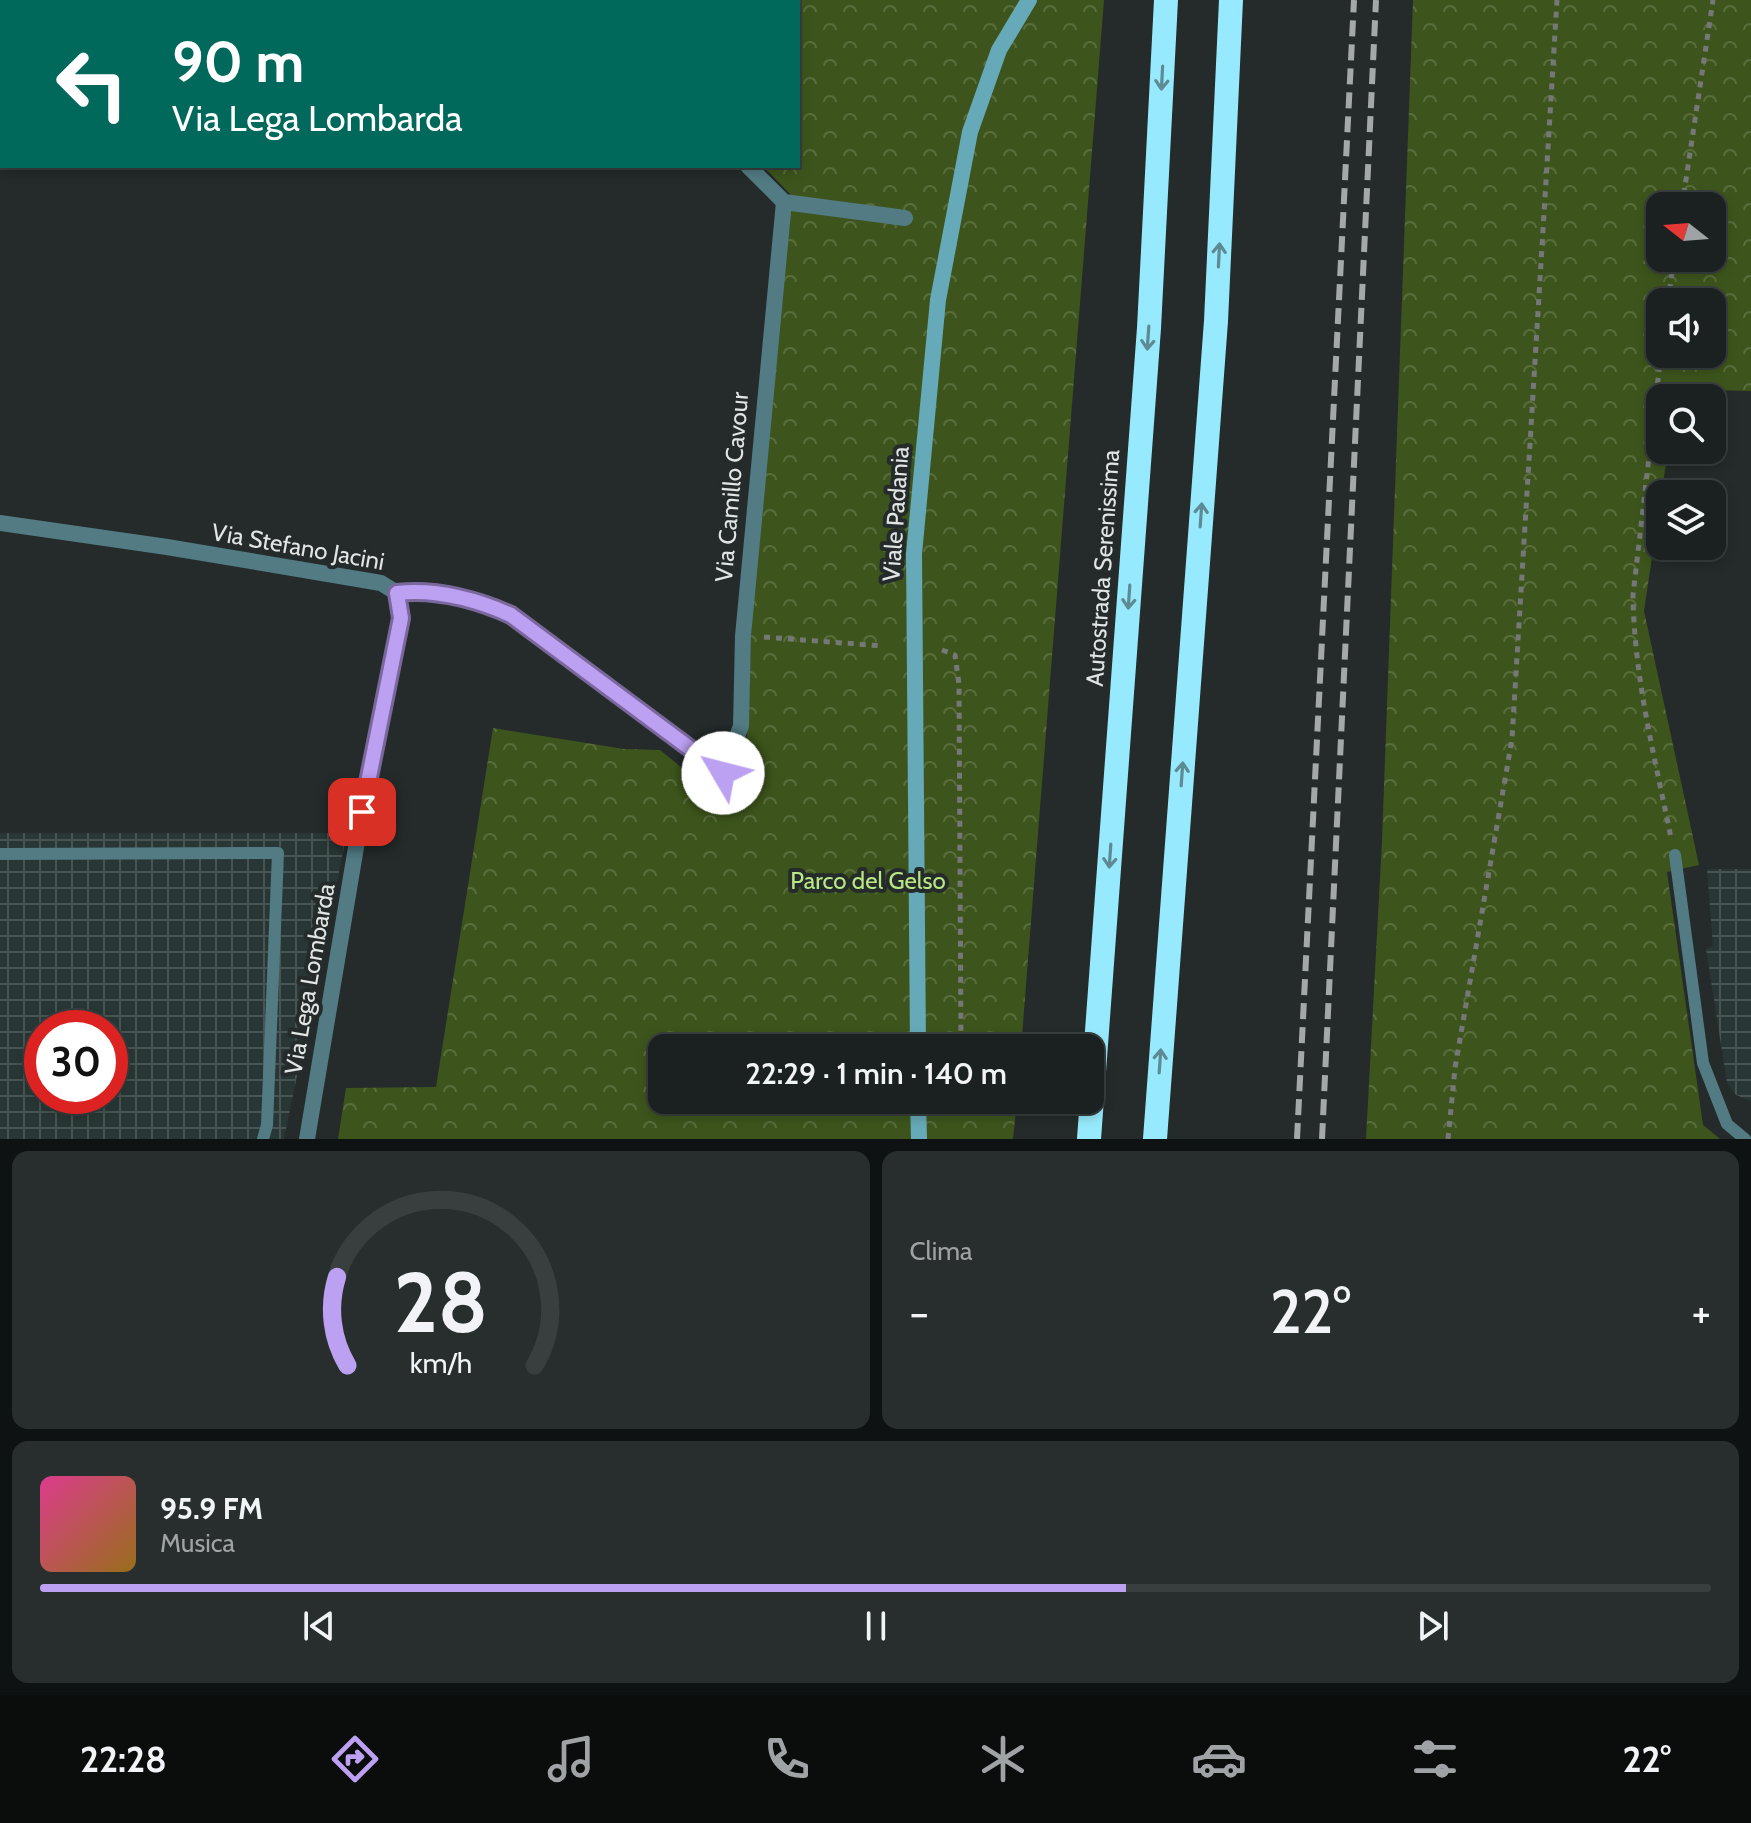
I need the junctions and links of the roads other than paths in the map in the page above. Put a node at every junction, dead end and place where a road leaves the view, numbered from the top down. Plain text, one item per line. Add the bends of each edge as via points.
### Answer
1 (1029, 0) edge
2 (1166, 0) edge
3 (1231, 0) edge
4 (750, 168) edge
5 (784, 202) junction
6 (905, 218) dead end
7 (0, 523) edge
8 (397, 593) junction
9 (723, 773) joint
10 (0, 854) edge
11 (1675, 855) road end
12 (918, 1034) edge
13 (918, 1114) edge
14 (263, 1139) edge
15 (307, 1139) edge
16 (919, 1139) edge
17 (1089, 1139) edge
18 (1155, 1139) edge
19 (1745, 1139) edge

1 - 12 street, Viale Padania via 999,50 970,132 938,300 914,554
2 -> 17 highway, Autostrada Serenissima via 1149,328
18 -> 3 highway via 1216,321
4 - 5 street
5 - 6 street
5 - 9 street, Via Camillo Cavour via 743,636 741,726
7 - 8 street, Via Stefano Jacini via 381,583
8 - 9 street, Via Stefano Jacini via 420,590 485,603 511,615
8 - 15 street, Via Lega Lombarda via 401,618 367,782
10 - 14 lane via 278,853
11 - 19 lane via 1703,1063 1727,1124
13 - 16 street

